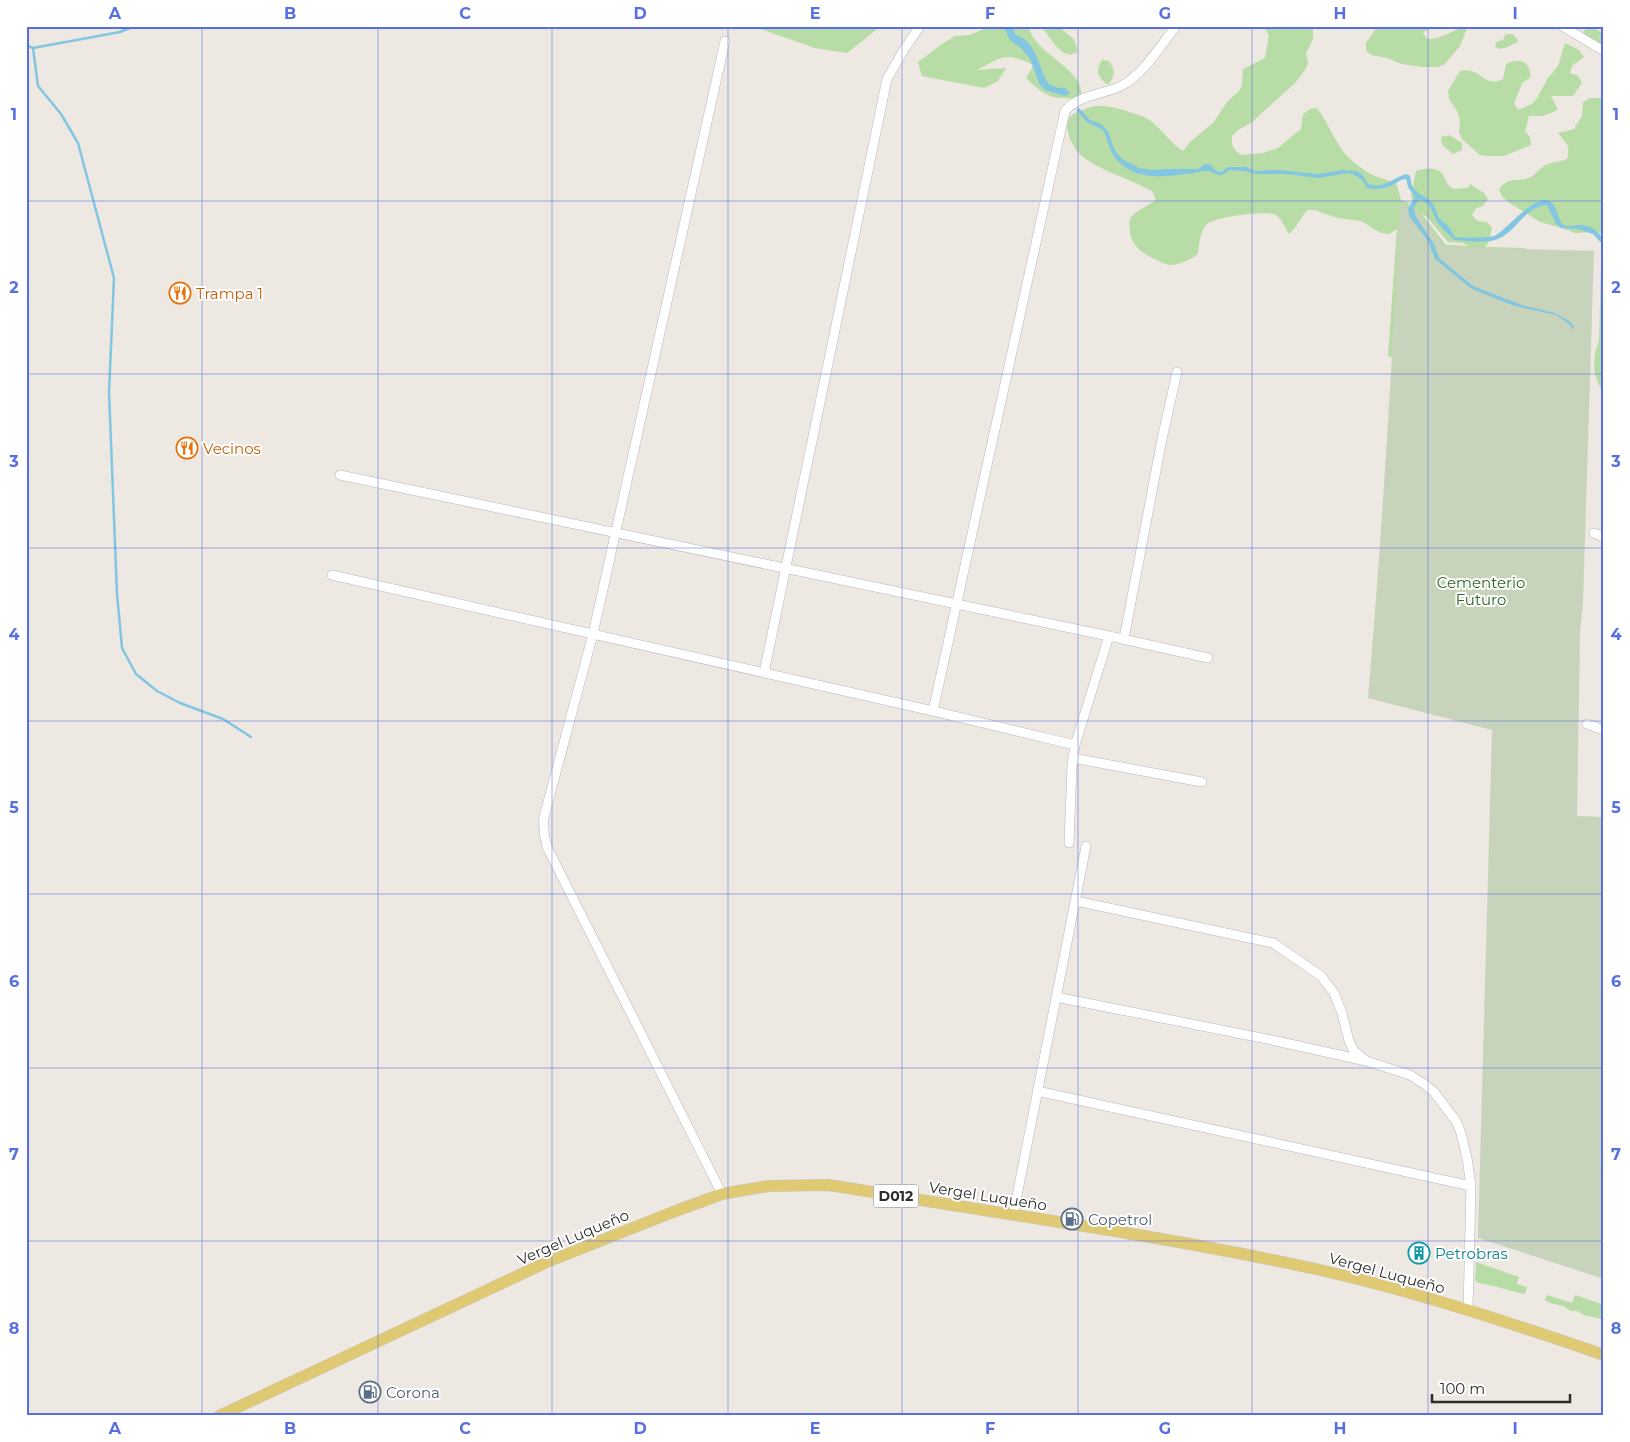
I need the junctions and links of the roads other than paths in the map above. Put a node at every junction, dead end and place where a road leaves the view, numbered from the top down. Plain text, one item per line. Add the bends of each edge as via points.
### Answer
1 (920, 26) edge
2 (1176, 26) edge
3 (1562, 26) edge
4 (725, 41) dead end
5 (1604, 52) edge
6 (1177, 372) dead end
7 (340, 475) dead end
8 (1594, 532) dead end
9 (616, 533) junction
10 (1604, 537) edge
11 (786, 568) junction
12 (332, 575) dead end
13 (956, 604) junction
14 (593, 634) junction
15 (1109, 636) junction
16 (1124, 639) junction
17 (1208, 658) dead end
18 (764, 673) junction
19 (933, 711) junction
20 (1587, 724) dead end
21 (1604, 730) edge
22 (1075, 745) junction
23 (1073, 758) junction
24 (1202, 782) dead end
25 (1069, 843) dead end
26 (1086, 846) dead end
27 (1076, 901) junction
28 (1056, 997) junction
29 (1366, 1061) junction
30 (1037, 1091) junction
31 (1471, 1186) junction
32 (722, 1194) junction
33 (1013, 1216) junction
34 (1468, 1310) junction
35 (1604, 1355) edge
36 (219, 1416) edge

1 - 11 street via 887,79
2 - 13 street via 1137,74 1121,86 1080,99 1065,111
3 - 5 street
4 - 9 street
6 - 16 street
7 - 9 street
8 - 10 street
9 - 11 street
9 - 14 street
11 - 13 street
11 - 18 street
12 - 14 street
13 - 15 street
13 - 19 street
14 - 18 street
14 - 32 street via 544,817 544,837
15 - 16 street
15 - 22 street
16 - 17 street
18 - 19 street
19 - 22 street
20 - 21 street
22 - 23 street
23 - 24 street
23 - 25 street
26 - 27 street
27 - 28 street
27 - 29 street via 1273,943 1321,976 1334,992 1349,1041 1354,1051
28 - 29 street
28 - 30 street
29 - 31 street via 1410,1075 1434,1092 1461,1133
30 - 31 street
30 - 33 street
31 - 34 street
32 - 33 main road, Vergel Luqueño / D012 via 768,1186 828,1185
32 - 36 main road, Vergel Luqueño / D012 via 547,1262
33 - 34 main road, Vergel Luqueño / D012 via 1186,1243 1293,1265
34 - 35 main road, Vergel Luqueño / D012

